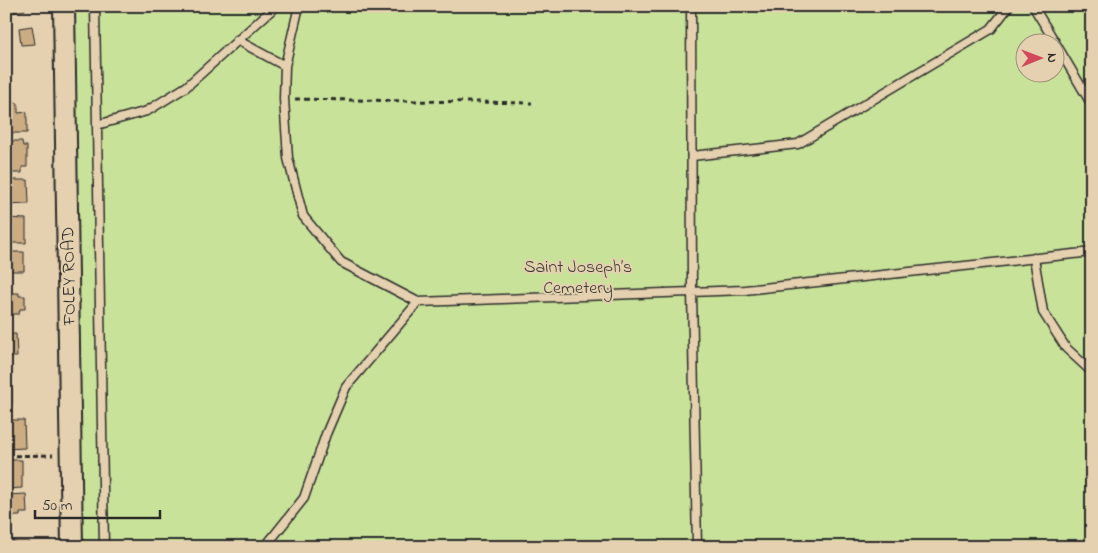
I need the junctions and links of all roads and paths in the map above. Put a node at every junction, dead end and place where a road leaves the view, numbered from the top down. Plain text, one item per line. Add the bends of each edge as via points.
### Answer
1 (64, 6) edge
2 (95, 6) edge
3 (276, 6) edge
4 (299, 6) edge
5 (691, 6) edge
6 (1009, 6) edge
7 (1033, 6) edge
8 (1048, 32) edge
9 (237, 40) junction
10 (1066, 61) edge
11 (285, 66) junction
12 (284, 98) junction
13 (532, 103) dead end
14 (1092, 105) edge
15 (97, 125) junction
16 (692, 156) junction
17 (1092, 252) edge
18 (1034, 258) junction
19 (692, 292) junction
20 (418, 302) junction
21 (1092, 372) edge
22 (71, 454) junction
23 (6, 456) edge
24 (72, 547) edge
25 (104, 547) edge
26 (266, 547) edge
27 (697, 547) edge

1 - 22 street, FOLEY ROAD
2 - 15 lane
3 - 9 lane
4 - 11 lane
5 - 16 lane
6 - 16 lane via 991,29 798,144
7 - 8 lane
9 - 11 lane
9 - 15 lane via 186,87 147,111
10 - 14 lane
11 - 12 lane
12 - 13 path
12 - 20 lane via 288,158 303,216 341,262
15 - 25 lane
16 - 19 lane
17 - 18 lane
18 - 19 lane via 745,290
18 - 21 lane via 1043,312 1066,348
19 - 20 lane
19 - 27 lane
20 - 26 lane via 346,388 304,498
22 - 23 path
22 - 24 street, FOLEY ROAD

